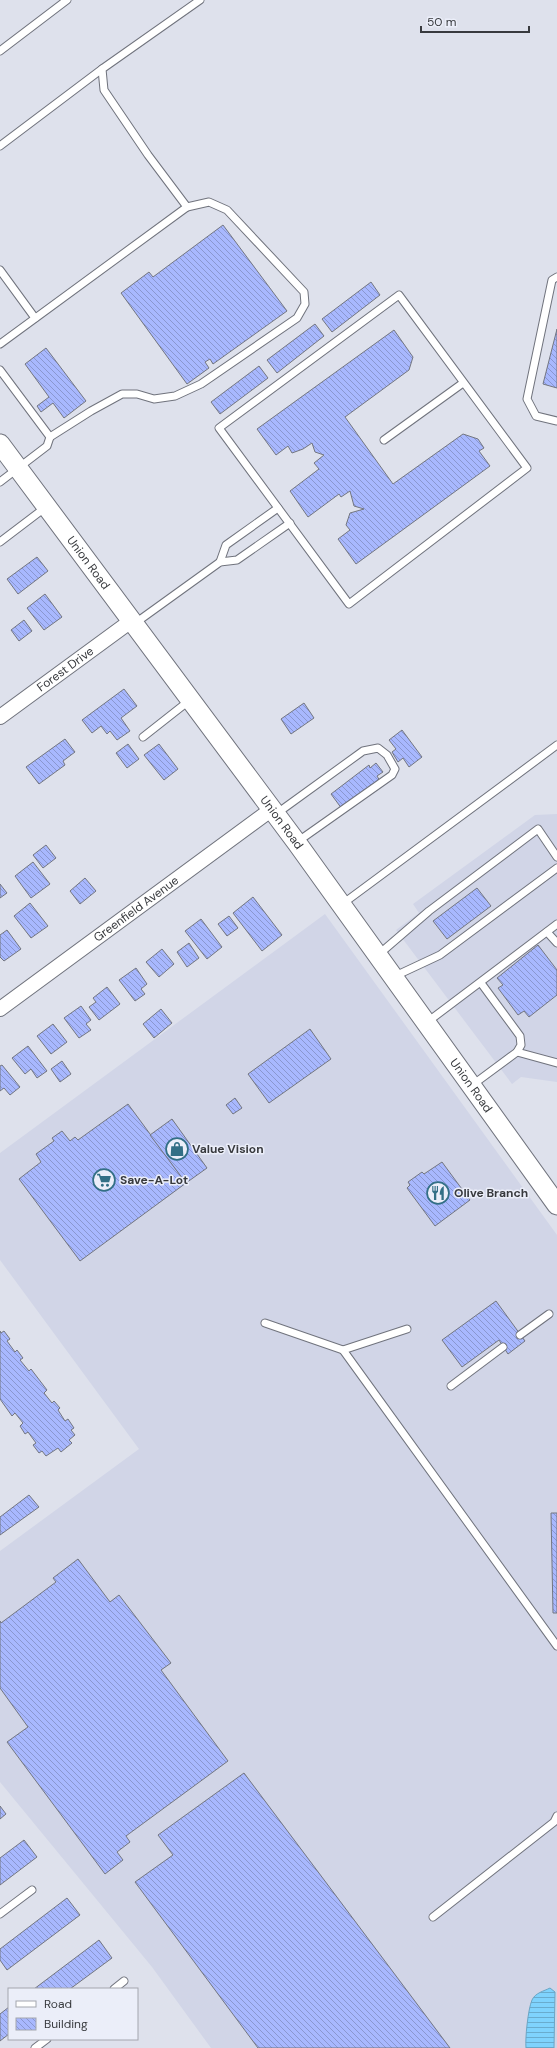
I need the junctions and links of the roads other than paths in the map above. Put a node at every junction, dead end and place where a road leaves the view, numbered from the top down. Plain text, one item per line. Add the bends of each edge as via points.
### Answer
1 (67, 0) edge
2 (200, 0) edge
3 (0, 51) edge
4 (102, 69) junction
5 (0, 146) edge
6 (187, 207) junction
7 (0, 270) edge
8 (557, 277) edge
9 (35, 318) junction
10 (0, 344) edge
11 (0, 370) edge
12 (463, 383) junction
13 (557, 421) edge
14 (50, 437) junction
15 (384, 440) dead end
16 (0, 444) edge
17 (18, 469) junction
18 (0, 482) edge
19 (47, 507) junction
20 (278, 508) junction
21 (290, 522) junction
22 (0, 542) edge
23 (220, 562) junction
24 (133, 622) junction
25 (190, 700) junction
26 (0, 717) edge
27 (143, 737) dead end
28 (557, 745) edge
29 (274, 812) junction
30 (297, 842) junction
31 (557, 857) edge
32 (557, 868) edge
33 (341, 905) junction
34 (557, 924) edge
35 (547, 932) junction
36 (557, 943) edge
37 (378, 956) junction
38 (393, 977) junction
39 (481, 983) junction
40 (0, 1009) edge
41 (426, 1023) junction
42 (517, 1052) junction
43 (557, 1063) edge
44 (471, 1086) junction
45 (557, 1205) edge
46 (549, 1314) dead end
47 (265, 1323) dead end
48 (407, 1330) dead end
49 (520, 1335) dead end
50 (504, 1347) dead end
51 (343, 1350) junction
52 (451, 1386) dead end
53 (557, 1646) edge
54 (557, 1816) edge
55 (32, 1890) dead end
56 (0, 1914) edge
57 (433, 1916) dead end
58 (124, 1981) dead end
59 (115, 1988) edge
60 (46, 2040) edge
61 (35, 2048) edge

1 - 3 lane
2 - 4 lane
4 - 5 lane
4 - 6 lane via 104,90
6 - 9 lane
6 - 14 lane via 209,202 228,210 304,292 305,304 297,318 201,384 175,396 154,399 137,394 122,394
7 - 9 lane
8 - 13 lane via 552,280 527,399 536,416
9 - 10 lane
11 - 14 lane
12 - 15 lane
12 - 20 lane via 399,296 219,428
12 - 21 lane via 527,468 349,604
14 - 17 lane via 48,446
16 - 17 main road, Union Road
17 - 18 lane
17 - 19 main road, Union Road
19 - 22 lane
19 - 24 main road, Union Road
20 - 21 lane
20 - 23 lane via 226,545
21 - 23 lane via 237,560
23 - 24 lane
24 - 25 main road, Union Road
24 - 26 street, Forest Drive
25 - 27 lane
25 - 29 main road, Union Road
28 - 33 lane
29 - 30 main road, Union Road
29 - 30 lane via 363,751 378,748 387,755 395,769 392,775
29 - 40 street, Greenfield Avenue
30 - 33 main road, Union Road
31 - 37 lane via 538,829 429,911
32 - 38 lane via 440,955
33 - 37 main road, Union Road
34 - 35 lane
35 - 36 lane
35 - 39 lane
37 - 38 main road, Union Road
38 - 41 main road, Union Road
39 - 41 lane
39 - 42 lane via 520,1036 521,1045
41 - 44 main road, Union Road
42 - 43 lane
42 - 44 lane
44 - 45 main road, Union Road
46 - 49 lane
47 - 51 lane
48 - 51 lane
50 - 52 lane
51 - 53 lane
54 - 57 lane via 554,1822
55 - 56 lane
58 - 59 lane
60 - 61 lane

